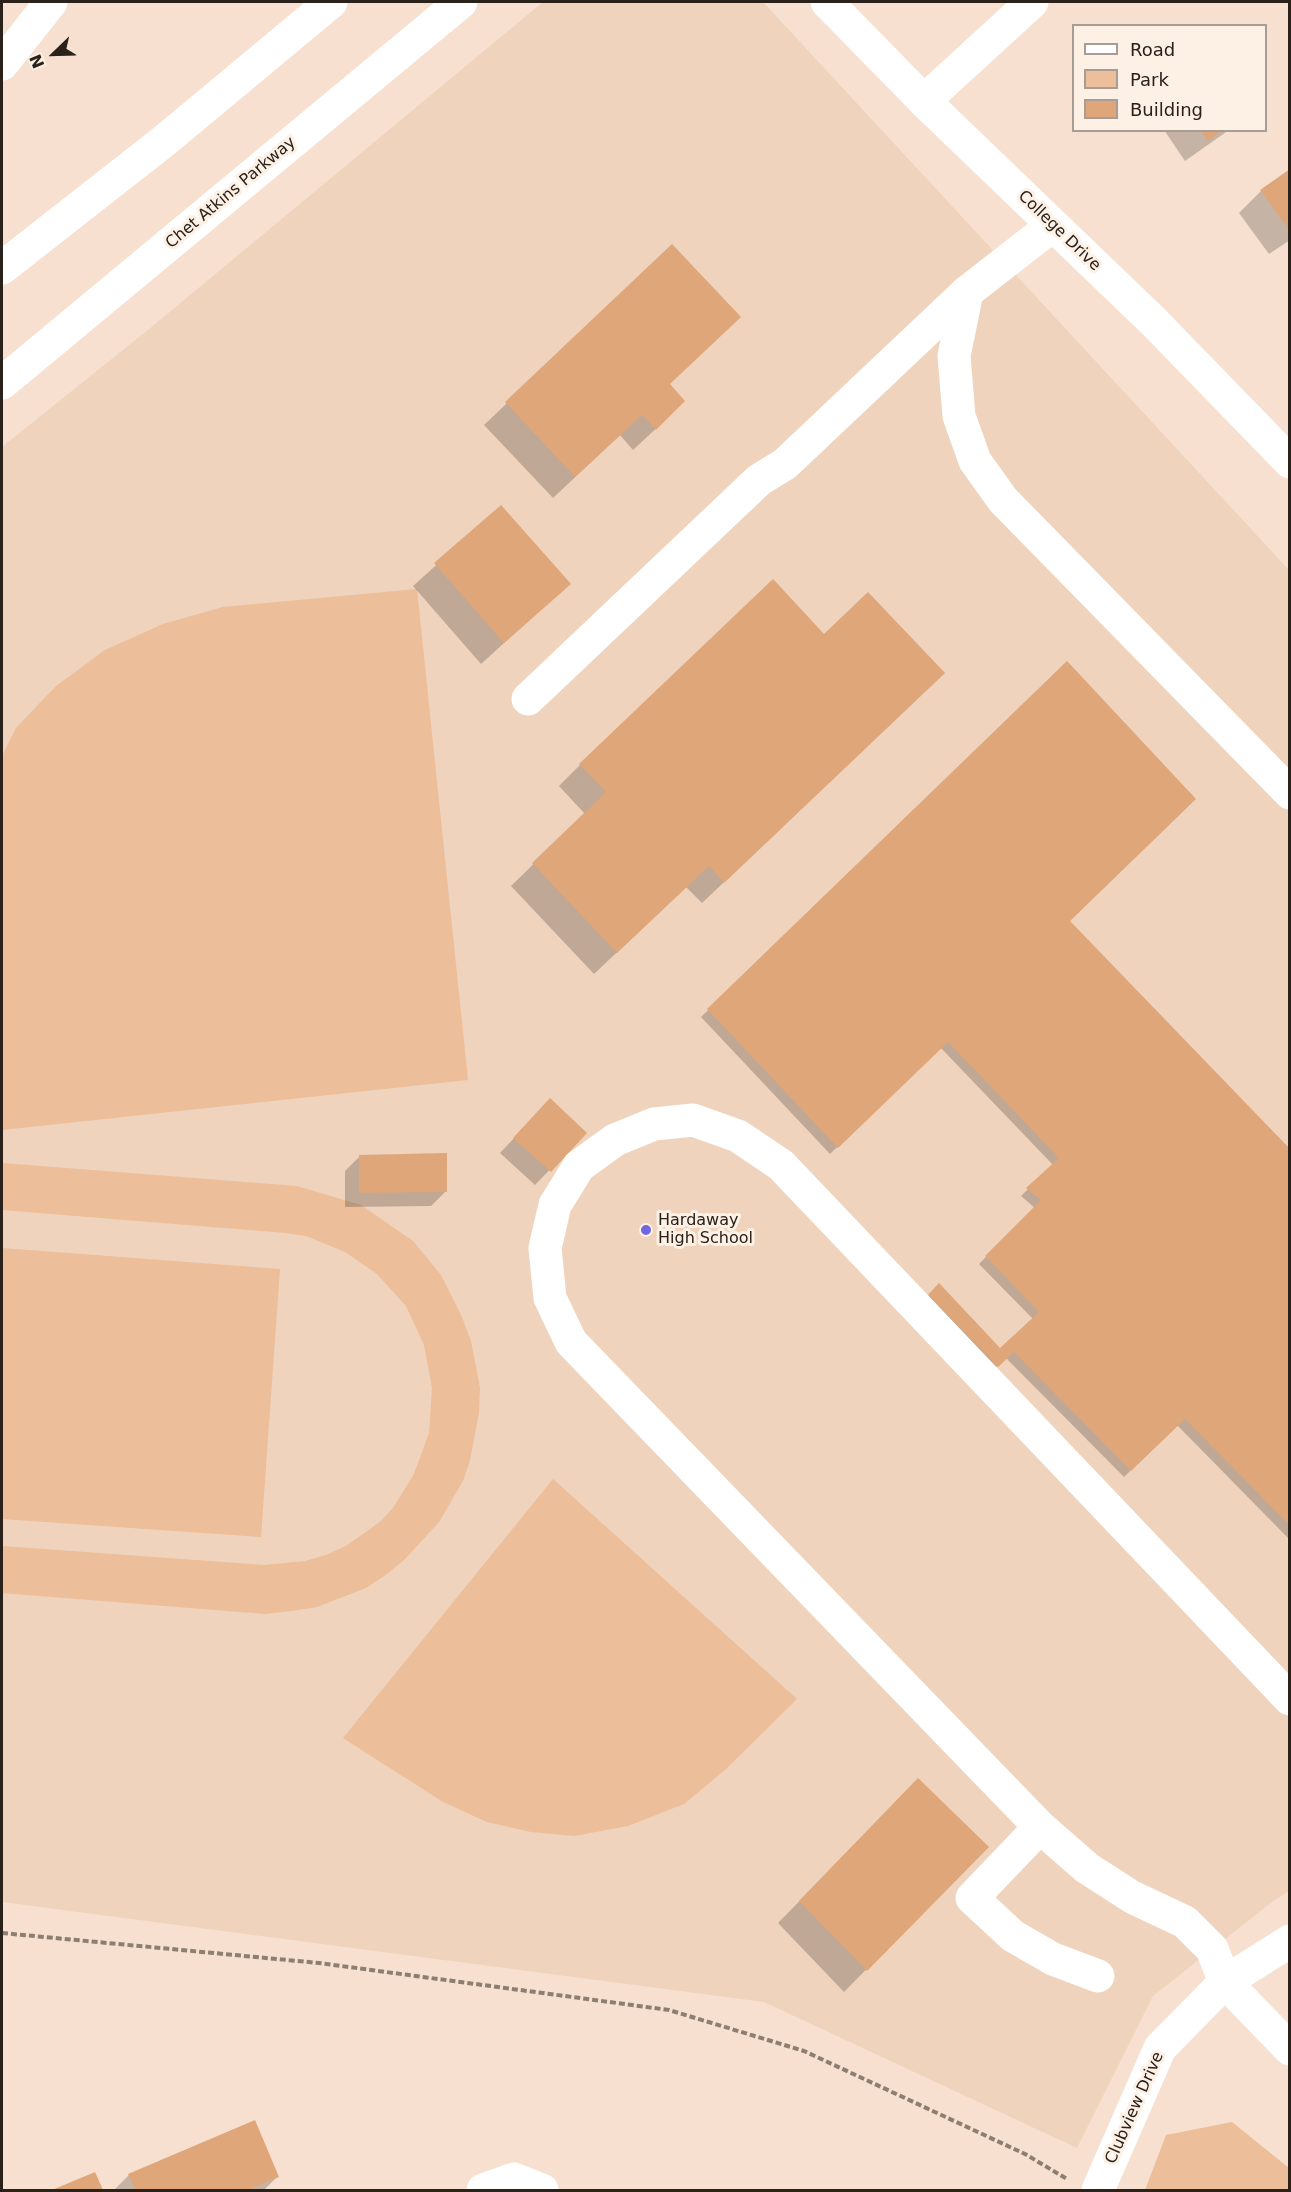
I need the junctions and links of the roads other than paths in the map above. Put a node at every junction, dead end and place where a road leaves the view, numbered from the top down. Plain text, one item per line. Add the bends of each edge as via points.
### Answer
1 (51, 2) edge
2 (331, 2) edge
3 (461, 2) edge
4 (827, 2) edge
5 (1032, 2) edge
6 (2, 64) edge
7 (924, 101) junction
8 (1053, 225) junction
9 (2, 268) edge
10 (967, 292) junction
11 (2, 383) edge
12 (1290, 462) edge
13 (528, 699) dead end
14 (1290, 793) edge
15 (1290, 1699) edge
16 (1040, 1827) junction
17 (1290, 1941) edge
18 (1098, 1976) dead end
19 (1226, 1982) junction
20 (1290, 2049) edge
21 (1087, 2187) edge
22 (483, 2190) edge
23 (542, 2190) edge

1 - 6 main road
2 - 9 main road via 164,141
3 - 11 main road, Chet Atkins Parkway
4 - 7 main road, College Drive
5 - 7 main road
7 - 8 main road, College Drive
8 - 10 main road
8 - 12 main road, College Drive
10 - 13 main road via 785,464 759,480
10 - 14 main road via 954,356 959,416 975,461 1003,500
15 - 16 main road via 781,1165 738,1136 693,1120 654,1124 615,1140 579,1166 555,1205 545,1248 550,1298 571,1342
16 - 18 main road via 972,1898 1013,1936 1053,1959
16 - 19 main road via 1087,1868 1132,1897 1185,1922 1212,1949
17 - 19 main road, Clubview Drive
19 - 20 main road
19 - 21 main road, Clubview Drive via 1160,2048
22 - 23 main road via 514,2179

